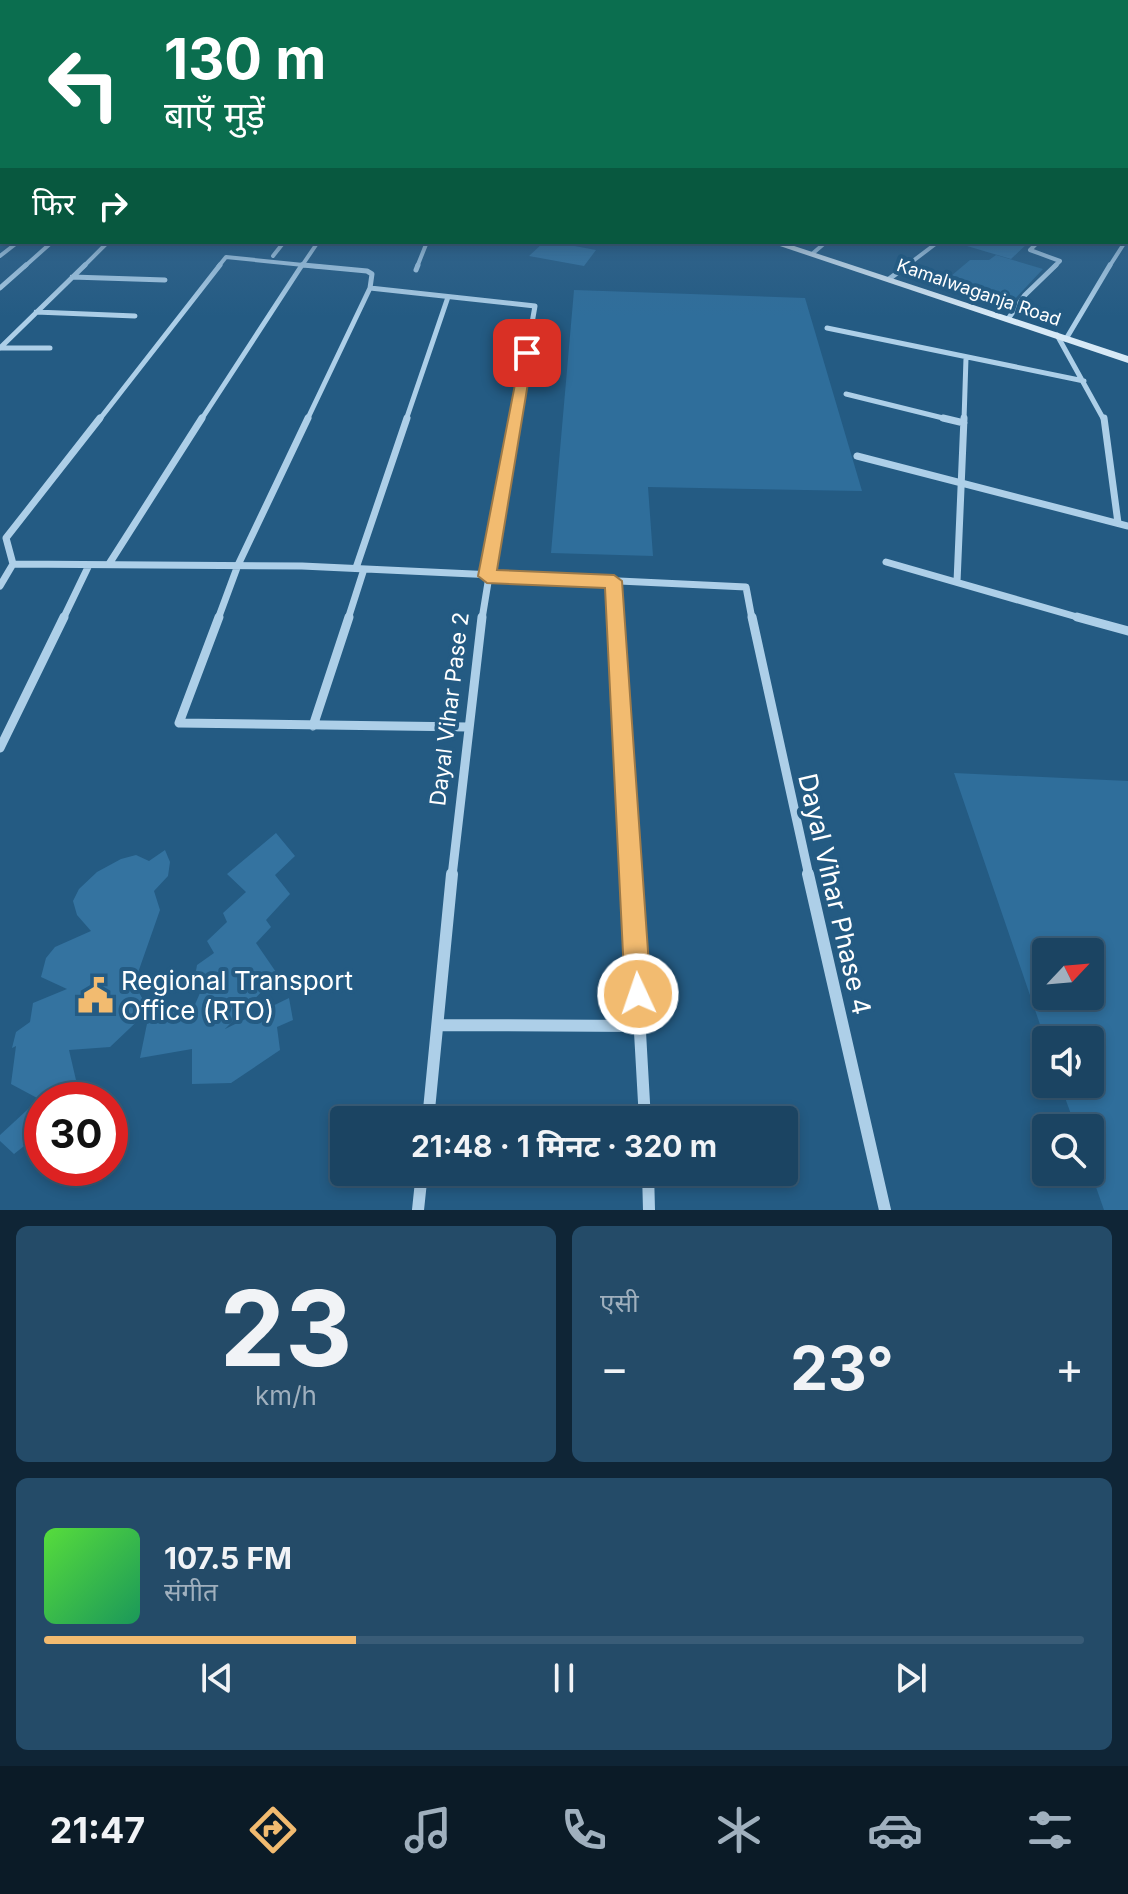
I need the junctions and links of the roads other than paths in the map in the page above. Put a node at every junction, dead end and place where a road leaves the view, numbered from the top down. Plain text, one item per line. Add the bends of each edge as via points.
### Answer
1 (50, 244) edge
2 (106, 244) edge
3 (282, 244) edge
4 (316, 244) edge
5 (426, 244) edge
6 (780, 244) edge
7 (824, 244) edge
8 (935, 244) edge
9 (1036, 244) edge
10 (1123, 244) edge
11 (812, 254) junction
12 (273, 256) dead end
13 (301, 264) junction
14 (416, 270) dead end
15 (72, 277) junction
16 (889, 279) junction
17 (165, 280) dead end
18 (0, 288) edge
19 (370, 288) junction
20 (448, 297) junction
21 (36, 312) junction
22 (135, 316) dead end
23 (1008, 319) junction
24 (827, 328) dead end
25 (1062, 337) junction
26 (0, 348) edge
27 (50, 348) dead end
28 (966, 358) junction
29 (1128, 360) edge
30 (1084, 381) junction
31 (846, 394) dead end
32 (964, 423) junction
33 (857, 456) dead end
34 (964, 483) junction
35 (1118, 523) junction
36 (1128, 526) edge
37 (886, 562) dead end
38 (13, 564) junction
39 (109, 564) junction
40 (89, 565) junction
41 (238, 565) junction
42 (360, 568) junction
43 (487, 576) junction
44 (614, 581) junction
45 (957, 582) junction
46 (0, 586) edge
47 (1128, 631) edge
48 (313, 726) junction
49 (468, 727) junction
50 (0, 748) edge
51 (440, 1025) junction
52 (640, 1026) junction
53 (430, 1106) edge
54 (644, 1106) edge
55 (421, 1186) edge
56 (648, 1186) edge
57 (418, 1210) edge
58 (649, 1210) edge
59 (885, 1210) edge

1 - 18 street
2 - 15 street
3 - 12 street
4 - 13 street
5 - 14 street
6 - 11 main road, Kamalwaganja Road
7 - 11 street
8 - 16 street
9 - 23 street via 1030,250 1060,261
10 - 25 street
11 - 16 main road, Kamalwaganja Road
13 - 19 street via 367,271 372,274
13 - 38 street via 226,257 6,538
13 - 39 street
15 - 17 street
15 - 21 street
16 - 23 main road, Kamalwaganja Road
19 - 20 street
19 - 41 street
20 - 42 street
20 - 43 street, Dayal Vihar Pase 2 via 535,306
21 - 22 street
21 - 26 street
23 - 25 main road, Kamalwaganja Road
24 - 28 street
25 - 29 main road, Kamalwaganja Road
25 - 30 street
26 - 27 street
28 - 30 street
28 - 32 street
30 - 35 street via 1103,413
31 - 32 street
32 - 34 street
33 - 34 street
34 - 35 street
34 - 45 street
35 - 36 street
37 - 45 street
38 - 40 street
38 - 46 street
39 - 40 street
39 - 41 street
40 - 50 street
41 - 42 street
41 - 48 street via 179,723
42 - 43 street
42 - 48 street
43 - 44 street
43 - 49 street, Dayal Vihar Pase 2
44 - 52 street
44 - 59 street, Dayal Vihar Phase 4 via 746,587
45 - 47 street
48 - 49 street
49 - 51 street, Dayal Vihar Pase 2
51 - 52 street
51 - 53 street, Dayal Vihar Pase 2
52 - 54 street
55 - 57 street
56 - 58 street

